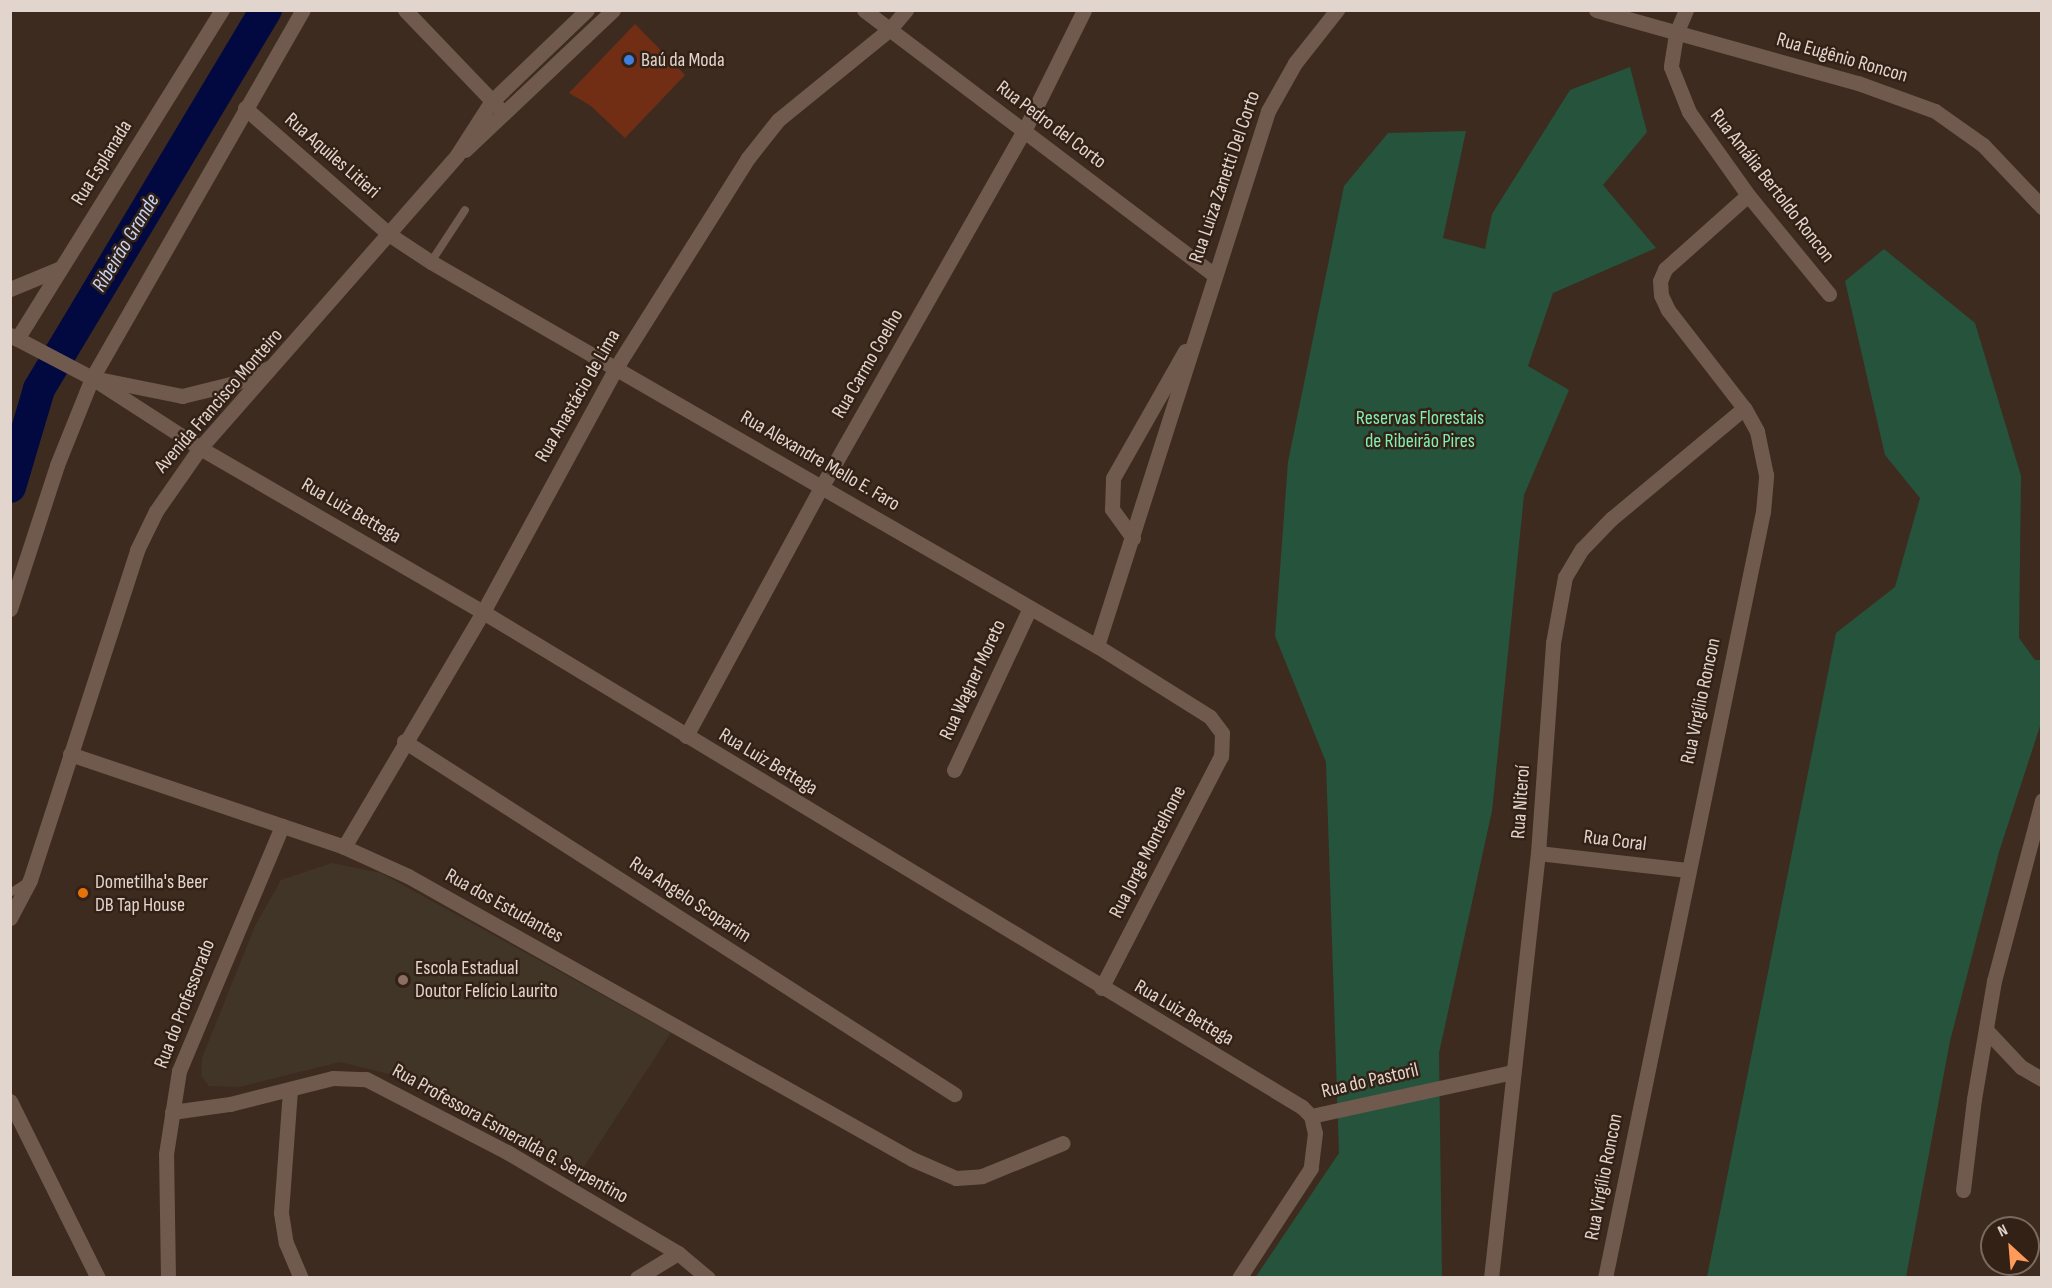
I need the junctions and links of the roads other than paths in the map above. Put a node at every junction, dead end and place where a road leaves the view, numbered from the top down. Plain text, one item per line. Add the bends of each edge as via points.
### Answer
1 (222, 10) edge
2 (303, 10) edge
3 (405, 10) edge
4 (587, 10) edge
5 (613, 10) edge
6 (864, 10) edge
7 (906, 10) edge
8 (1084, 10) edge
9 (1337, 10) edge
10 (1596, 10) edge
11 (1686, 10) edge
12 (890, 29) junction
13 (1676, 34) junction
14 (491, 102) junction
15 (245, 108) junction
16 (505, 115) junction
17 (1024, 131) junction
18 (457, 155) junction
19 (1748, 195) junction
20 (2042, 207) edge
21 (465, 210) dead end
22 (390, 235) junction
23 (431, 262) junction
24 (61, 268) junction
25 (1213, 274) junction
26 (10, 289) edge
27 (1829, 294) dead end
28 (1193, 339) junction
29 (13, 341) edge
30 (278, 364) junction
31 (617, 366) junction
32 (92, 378) junction
33 (1744, 408) junction
34 (200, 448) junction
35 (822, 486) junction
36 (1132, 538) junction
37 (1030, 608) junction
38 (10, 609) edge
39 (483, 612) junction
40 (1097, 645) junction
41 (1222, 733) joint
42 (686, 736) junction
43 (404, 741) junction
44 (70, 754) junction
45 (954, 770) dead end
46 (2042, 800) edge
47 (282, 826) junction
48 (2038, 834) edge
49 (344, 847) junction
50 (1538, 853) junction
51 (1687, 870) junction
52 (30, 880) junction
53 (10, 893) edge
54 (10, 918) edge
55 (1101, 988) junction
56 (1987, 1031) junction
57 (1513, 1072) junction
58 (2042, 1079) edge
59 (290, 1090) junction
60 (954, 1094) dead end
61 (10, 1101) edge
62 (172, 1112) junction
63 (1311, 1116) junction
64 (1063, 1143) dead end
65 (1963, 1190) dead end
66 (678, 1253) junction
67 (99, 1278) edge
68 (168, 1278) edge
69 (301, 1278) edge
70 (637, 1278) edge
71 (708, 1278) edge
72 (1239, 1278) edge
73 (1491, 1278) edge
74 (1605, 1278) edge

1 - 24 street, Rua Esplanada
2 - 15 street
3 - 14 street
4 - 14 street, Avenida Francisco Monteiro
5 - 16 street, Avenida Francisco Monteiro
6 - 12 street, Rua Pedro del Corto
7 - 12 street, Rua Anastácio de Lima
8 - 17 street, Rua Carmo Coelho
9 - 25 street, Rua Luiza Zanetti Del Corto via 1278,88
10 - 13 street, Rua Eugênio Roncon
11 - 13 street, Rua Amália Bertoldo Roncon
12 - 17 street, Rua Pedro del Corto
12 - 31 street, Rua Anastácio de Lima via 802,98 762,138
13 - 19 street, Rua Amália Bertoldo Roncon via 1671,67 1678,92
13 - 20 street, Rua Eugênio Roncon via 1869,86 1935,111 1983,145
14 - 16 street
14 - 18 street, Avenida Francisco Monteiro
15 - 22 street, Rua Aquiles Litieri
15 - 32 street
16 - 18 street, Avenida Francisco Monteiro
17 - 25 street, Rua Pedro del Corto
17 - 35 street, Rua Carmo Coelho
18 - 22 street, Avenida Francisco Monteiro
19 - 27 street, Rua Amália Bertoldo Roncon
19 - 33 street, Rua Virgílio Roncon via 1665,269 1660,281 1668,310
21 - 23 lane
22 - 23 street, Rua Alexandre Mello E. Faro
22 - 30 street, Avenida Francisco Monteiro
23 - 31 street, Rua Alexandre Mello E. Faro
24 - 26 street
24 - 29 street, Rua Esplanada
25 - 28 street, Rua Luiza Zanetti Del Corto
28 - 36 street, Rua Luiza Zanetti Del Corto
28 - 36 street, Rua Luiza Zanetti Del Corto via 1113,478 1112,509
29 - 32 street
30 - 32 street via 235,383 182,396
30 - 34 street, Avenida Francisco Monteiro
31 - 35 street, Rua Alexandre Mello E. Faro
31 - 39 street, Rua Anastácio de Lima
32 - 34 street, Rua Luiz Bettega
32 - 38 street via 61,454
33 - 50 street, Rua Niteroí via 1611,519 1582,549 1565,577 1553,643
33 - 51 street, Rua Virgílio Roncon via 1763,451 1763,512
34 - 39 street, Rua Luiz Bettega
34 - 44 street, Avenida Francisco Monteiro via 156,511 137,550
35 - 37 street, Rua Alexandre Mello E. Faro
35 - 42 street, Rua Carmo Coelho
36 - 40 street, Rua Luiza Zanetti Del Corto
37 - 40 street, Rua Alexandre Mello E. Faro
37 - 45 street, Rua Wagner Moreto
39 - 42 street, Rua Luiz Bettega
39 - 43 street, Rua Anastácio de Lima
40 - 41 street, Rua Alexandre Mello E. Faro via 1197,707
41 - 55 street, Rua Jorge Montelhone via 1221,756
42 - 55 street, Rua Luiz Bettega
43 - 49 street, Rua Anastácio de Lima
43 - 60 street, Rua Angelo Scoparim
44 - 47 street, Rua dos Estudantes
44 - 52 street, Avenida Francisco Monteiro
46 - 48 street
47 - 49 street, Rua dos Estudantes
47 - 62 street, Rua do Professorado via 191,1036 179,1071
48 - 56 street via 1994,981
49 - 64 street, Rua dos Estudantes via 408,876 893,1147 956,1178 982,1176
50 - 51 street, Rua Coral
50 - 57 street, Rua Niteroí
51 - 74 street, Rua Virgílio Roncon
52 - 53 lane
52 - 54 street, Avenida Francisco Monteiro
55 - 63 street, Rua Luiz Bettega via 1290,1099
56 - 58 street via 2021,1067
56 - 65 street
57 - 63 street, Rua do Pastoril
57 - 73 street, Rua Niteroí
59 - 62 street, Rua Professora Esmeralda G. Serpentino
59 - 66 street, Rua Professora Esmeralda G. Serpentino via 351,1076 383,1086 507,1152
59 - 69 street via 281,1213 286,1243
61 - 67 street
62 - 68 street, Rua do Professorado via 166,1154
63 - 72 street, Rua do Pastoril via 1316,1151 1311,1168
66 - 70 street
66 - 71 street, Rua Professora Esmeralda G. Serpentino

